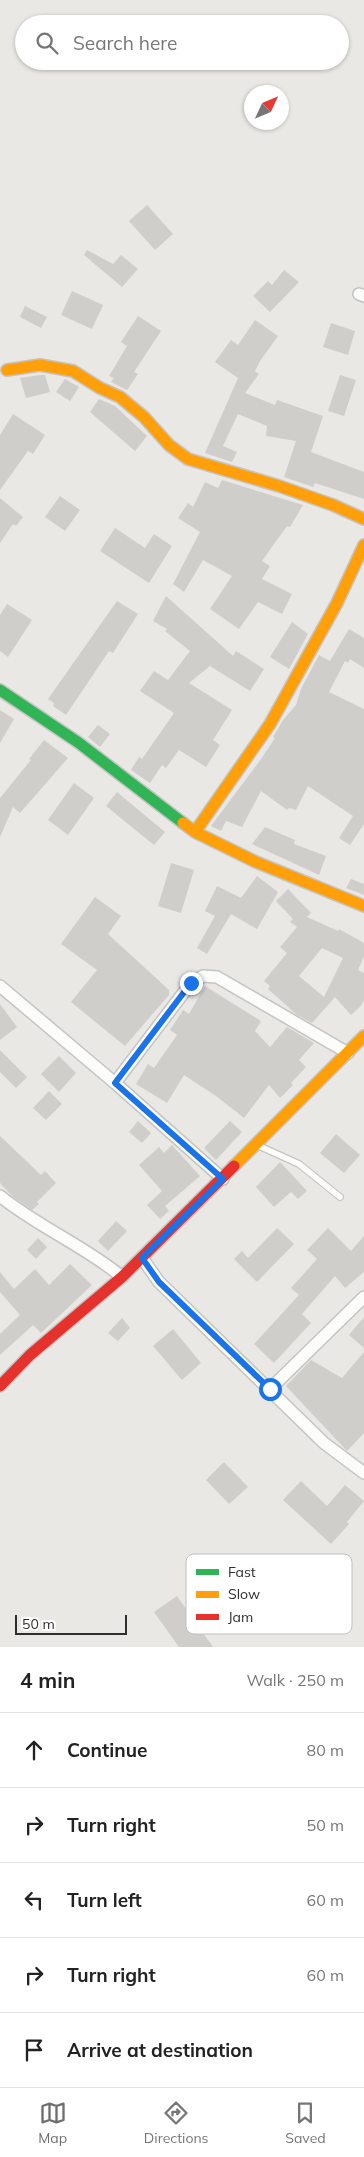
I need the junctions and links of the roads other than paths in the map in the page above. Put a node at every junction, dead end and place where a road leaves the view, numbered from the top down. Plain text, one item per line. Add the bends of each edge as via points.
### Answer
1 (7, 370) dead end
2 (364, 519) edge
3 (363, 549) edge
4 (0, 690) edge
5 (195, 832) junction
6 (364, 906) edge
7 (0, 986) edge
8 (364, 1036) edge
9 (348, 1053) junction
10 (115, 1083) junction
11 (256, 1145) junction
12 (223, 1179) junction
13 (0, 1196) edge
14 (340, 1197) dead end
15 (142, 1258) junction
16 (122, 1277) junction
17 (364, 1297) edge
18 (0, 1386) edge
19 (270, 1389) junction
20 (364, 1473) edge

1 - 2 street via 40,365 73,371 120,397 188,459 279,486
3 - 5 street via 270,724
4 - 5 street via 79,743
5 - 6 street via 256,862
7 - 10 street
8 - 9 street
9 - 10 street via 242,990 217,977 203,976 191,983
9 - 11 street
10 - 12 street
11 - 12 street
11 - 14 lane via 299,1164
12 - 15 street
13 - 16 street via 22,1214 108,1265
15 - 16 street
15 - 19 street via 159,1282
16 - 18 street via 30,1355
17 - 19 street
19 - 20 street via 324,1443

